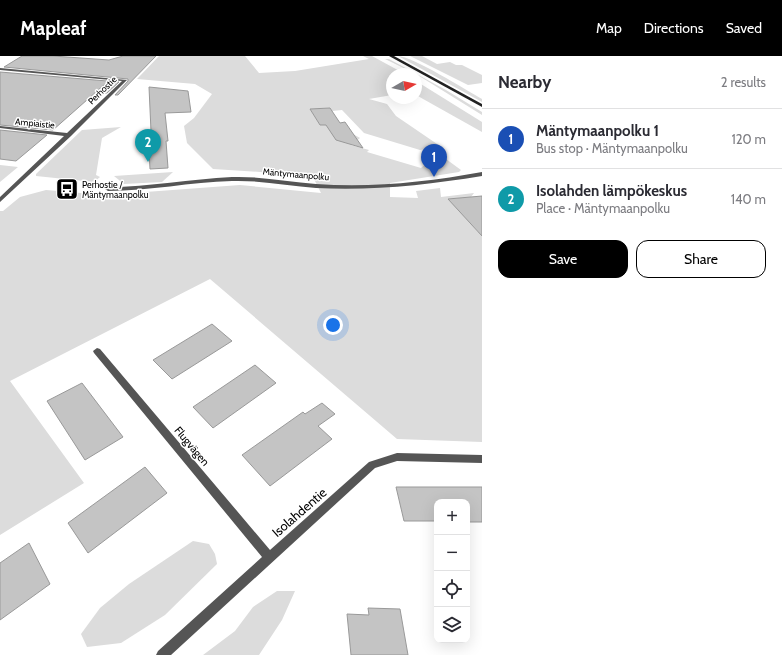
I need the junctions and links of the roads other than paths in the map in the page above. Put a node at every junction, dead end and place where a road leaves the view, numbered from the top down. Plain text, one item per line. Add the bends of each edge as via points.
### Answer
1 (391, 56) edge
2 (0, 69) edge
3 (482, 106) edge
4 (0, 127) edge
5 (69, 134) junction
6 (482, 174) edge
7 (108, 189) dead end
8 (0, 200) edge
9 (97, 351) dead end
10 (482, 459) edge
11 (269, 557) junction
12 (162, 655) edge

1 - 3 main road
2 - 5 street, Perhostie via 126,80
4 - 5 street, Ampiaistie
5 - 8 street, Perhostie
6 - 7 street, Mäntymaanpolku via 396,187 316,186 250,179 219,179 137,189
9 - 11 street, Flugvägen
10 - 11 street, Isolahdentie via 397,457 372,465
11 - 12 street, Isolahdentie

